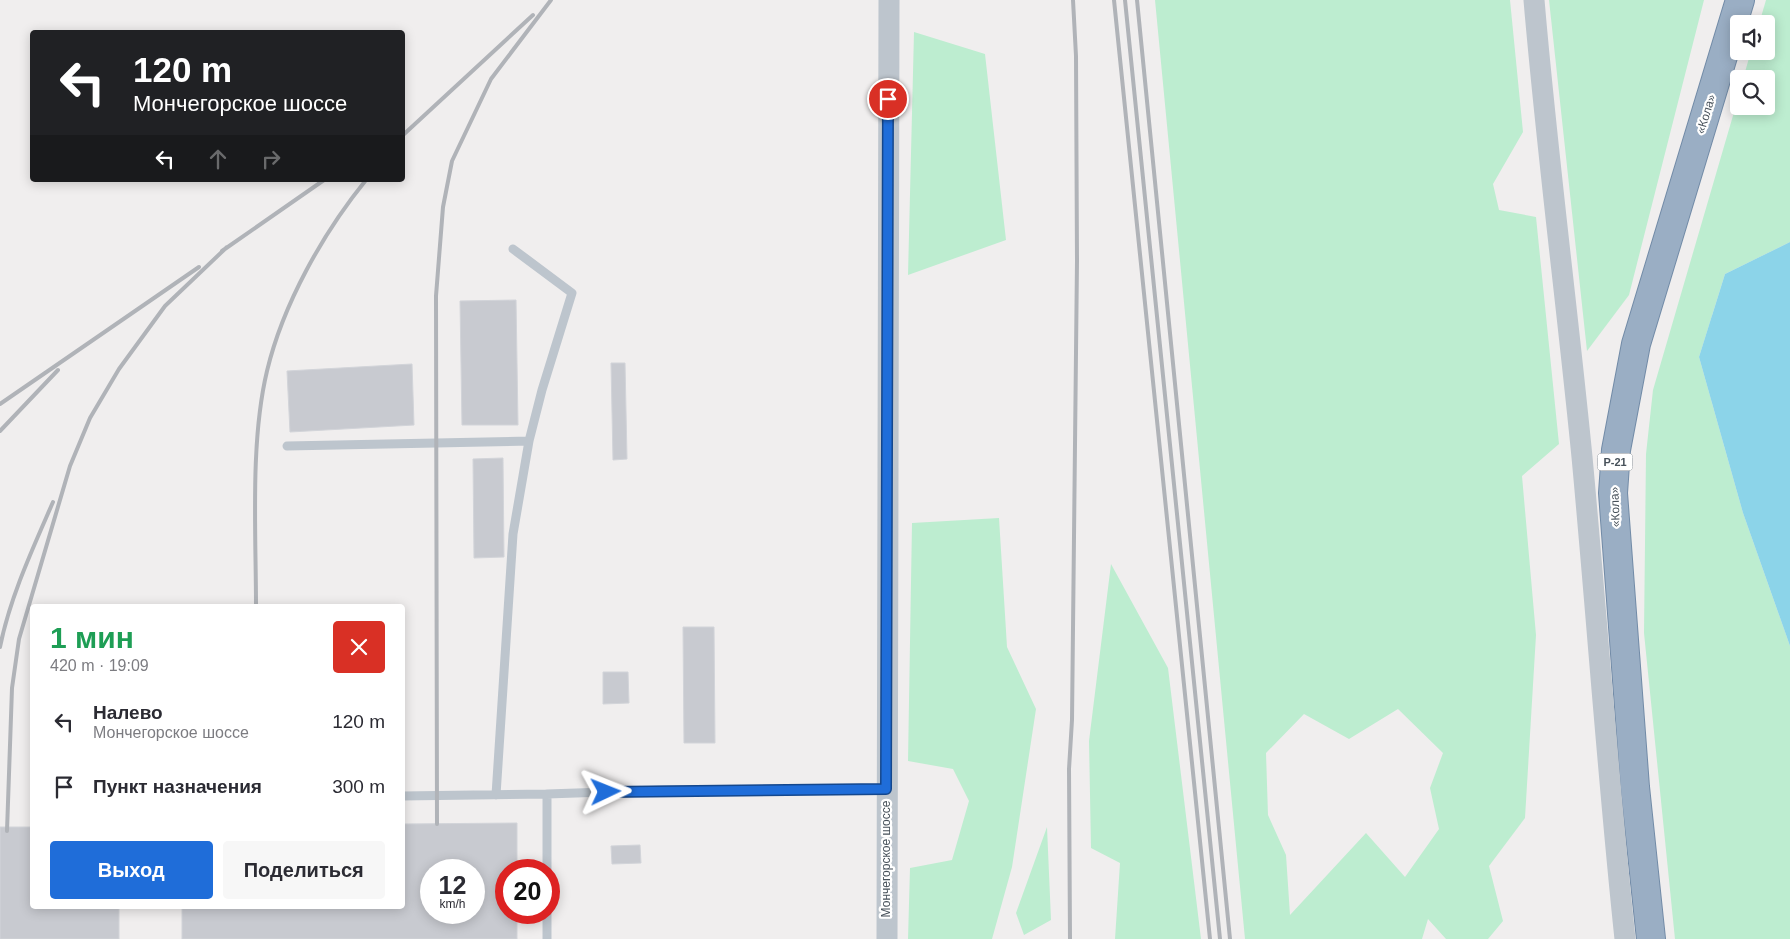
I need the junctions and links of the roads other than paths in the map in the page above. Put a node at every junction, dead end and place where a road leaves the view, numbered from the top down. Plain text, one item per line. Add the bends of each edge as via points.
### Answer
1 (889, 0) edge
2 (1534, 0) edge
3 (1740, 0) edge
4 (513, 249) dead end
5 (529, 441) junction
6 (287, 446) dead end
7 (886, 789) junction
8 (547, 794) junction
9 (496, 795) junction
10 (405, 796) edge
11 (547, 859) edge
12 (547, 924) edge
13 (547, 939) edge
14 (887, 939) edge
15 (1625, 939) edge
16 (1651, 939) edge

1 - 7 street, Мончегорское шоссе
2 - 15 street via 1546,143 1582,456
3 - 16 highway, «Кола» / Р-21 via 1636,344 1616,450 1613,493 1635,787
4 - 5 lane via 572,293
5 - 6 lane
5 - 9 lane via 513,534
7 - 8 lane
7 - 14 street, Мончегорское шоссе
8 - 9 lane
8 - 11 lane
9 - 10 lane
12 - 13 lane

